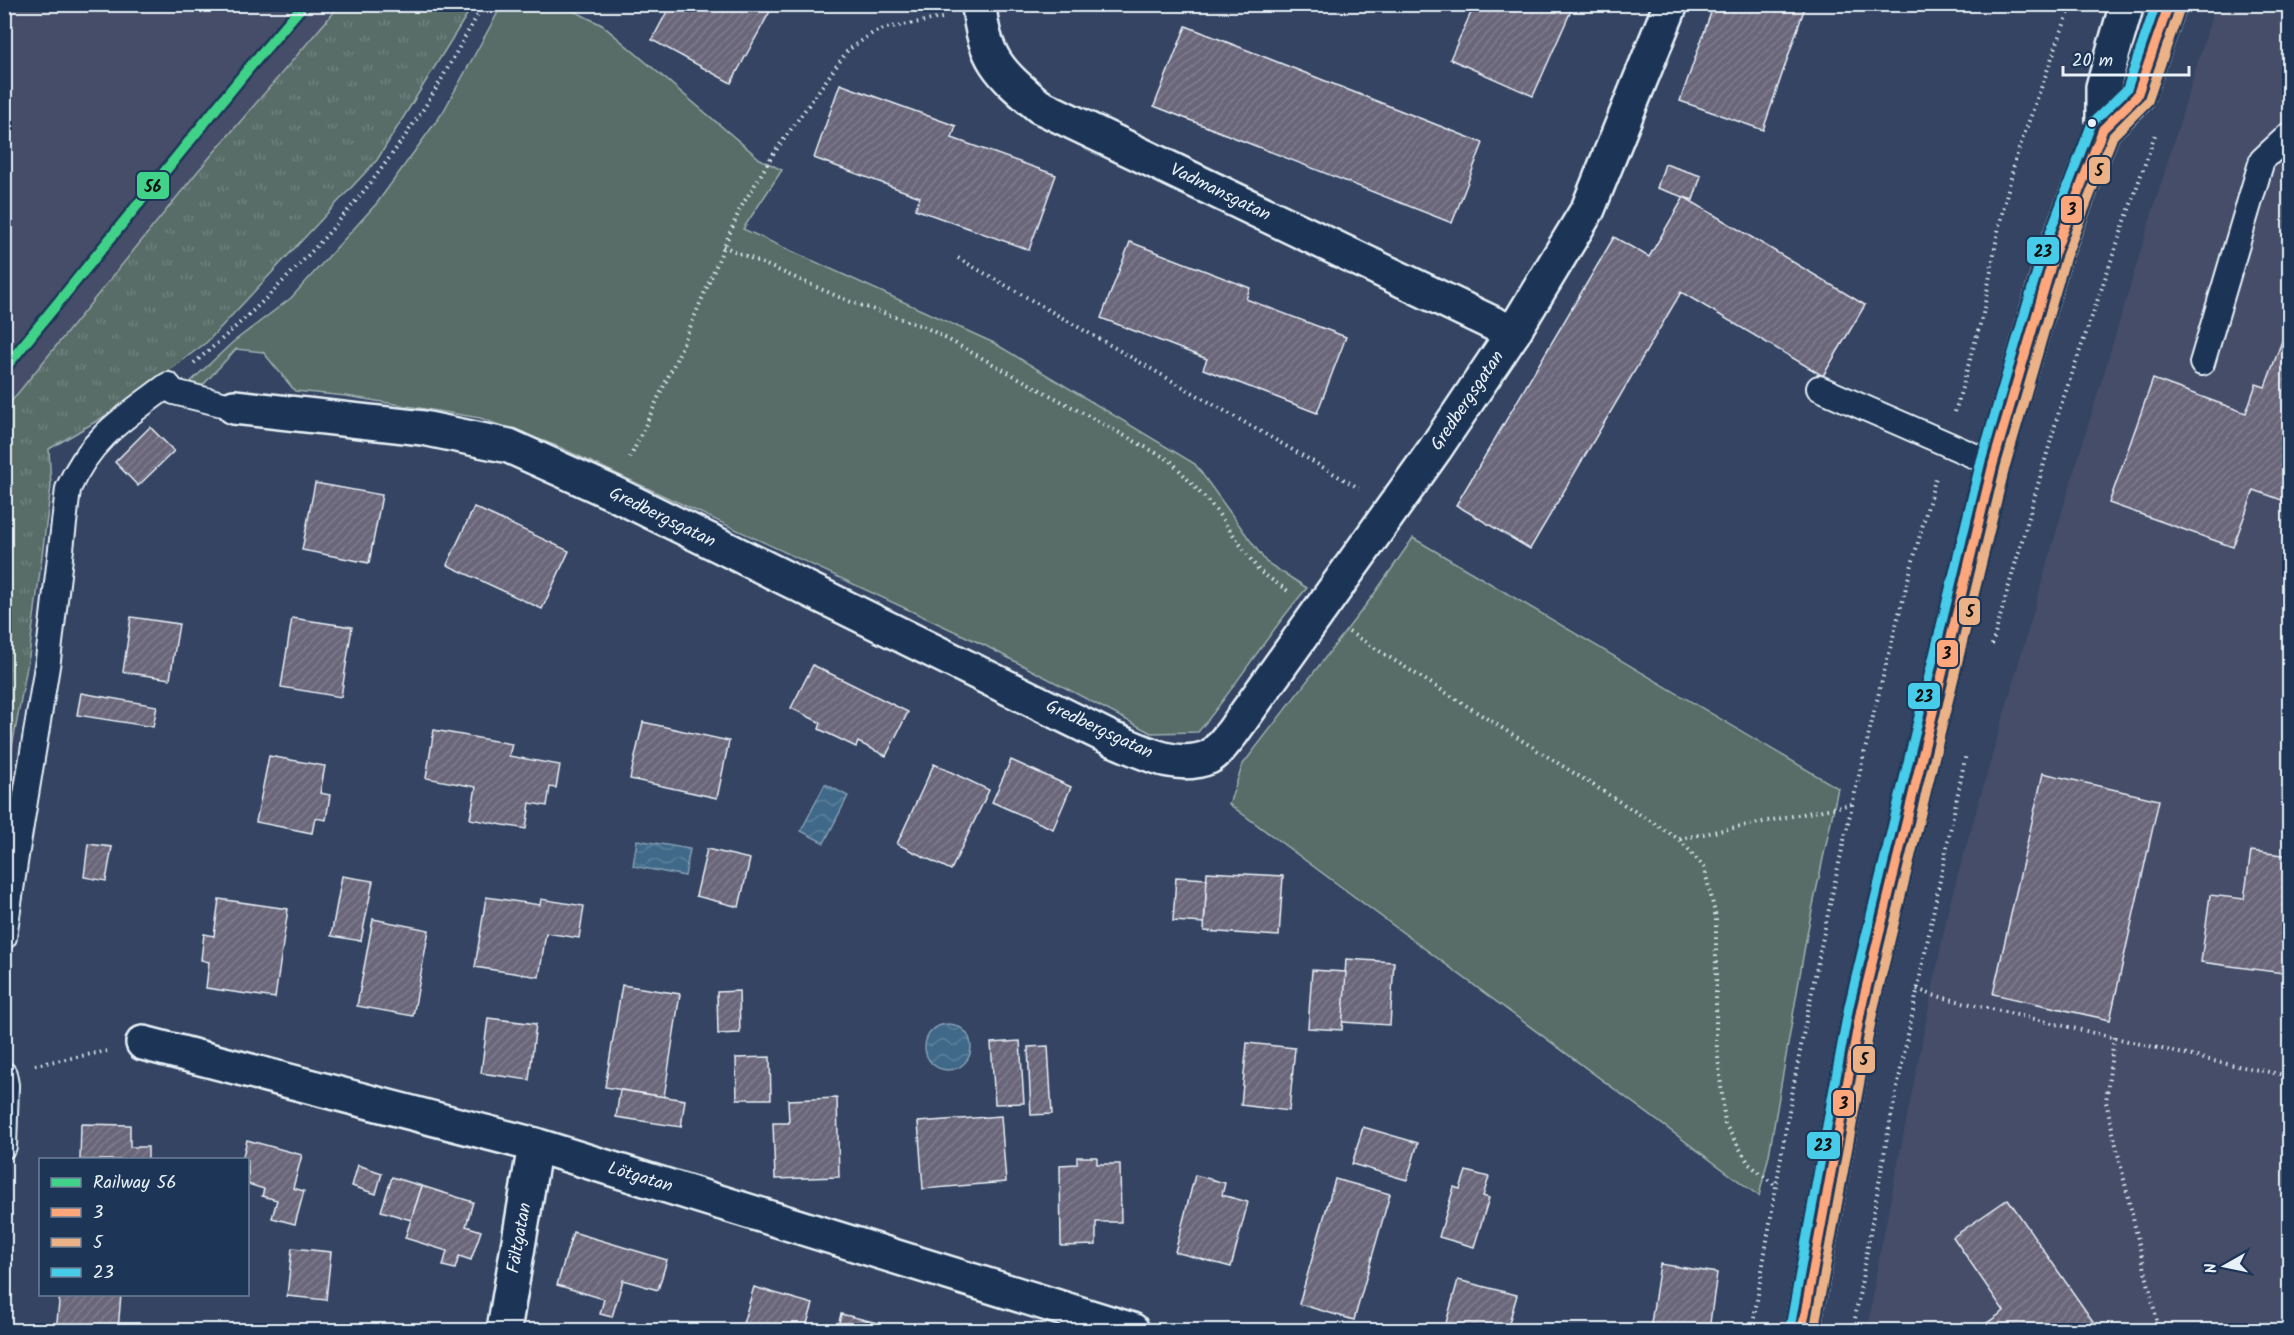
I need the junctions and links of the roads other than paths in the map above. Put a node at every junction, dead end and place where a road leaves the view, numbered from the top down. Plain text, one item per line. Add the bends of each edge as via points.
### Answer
1 (1671, 4) edge
2 (2127, 4) edge
3 (2169, 4) edge
4 (979, 8) edge
5 (2103, 129) junction
6 (2289, 134) edge
7 (1513, 333) junction
8 (2202, 363) dead end
9 (1819, 388) dead end
10 (234, 407) joint
11 (1993, 464) junction
12 (4, 937) edge
13 (143, 1043) road end
14 (4, 1074) edge
15 (536, 1145) junction
16 (4, 1146) edge
17 (1066, 1321) edge
18 (504, 1330) edge
19 (1132, 1330) edge
20 (1802, 1330) edge

1 - 7 street, Gredbergsgatan via 1588,209
2 - 5 street via 2103,87
3 - 5 street via 2137,96
4 - 7 street, Vadmansgatan via 986,48 1007,79 1039,106
5 - 11 street via 2055,252
6 - 8 lane via 2262,160
7 - 10 street, Gredbergsgatan via 1232,733 1210,756 1190,762 1163,760 1112,739 509,446 423,428
9 - 11 lane
10 - 12 lane via 174,393 168,385 108,429 73,476 68,489 48,660
11 - 20 street via 1861,1009
13 - 15 street, Lötgatan
14 - 16 lane
15 - 17 street, Lötgatan
15 - 18 street, Fältgatan
17 - 19 street, Lötgatan

